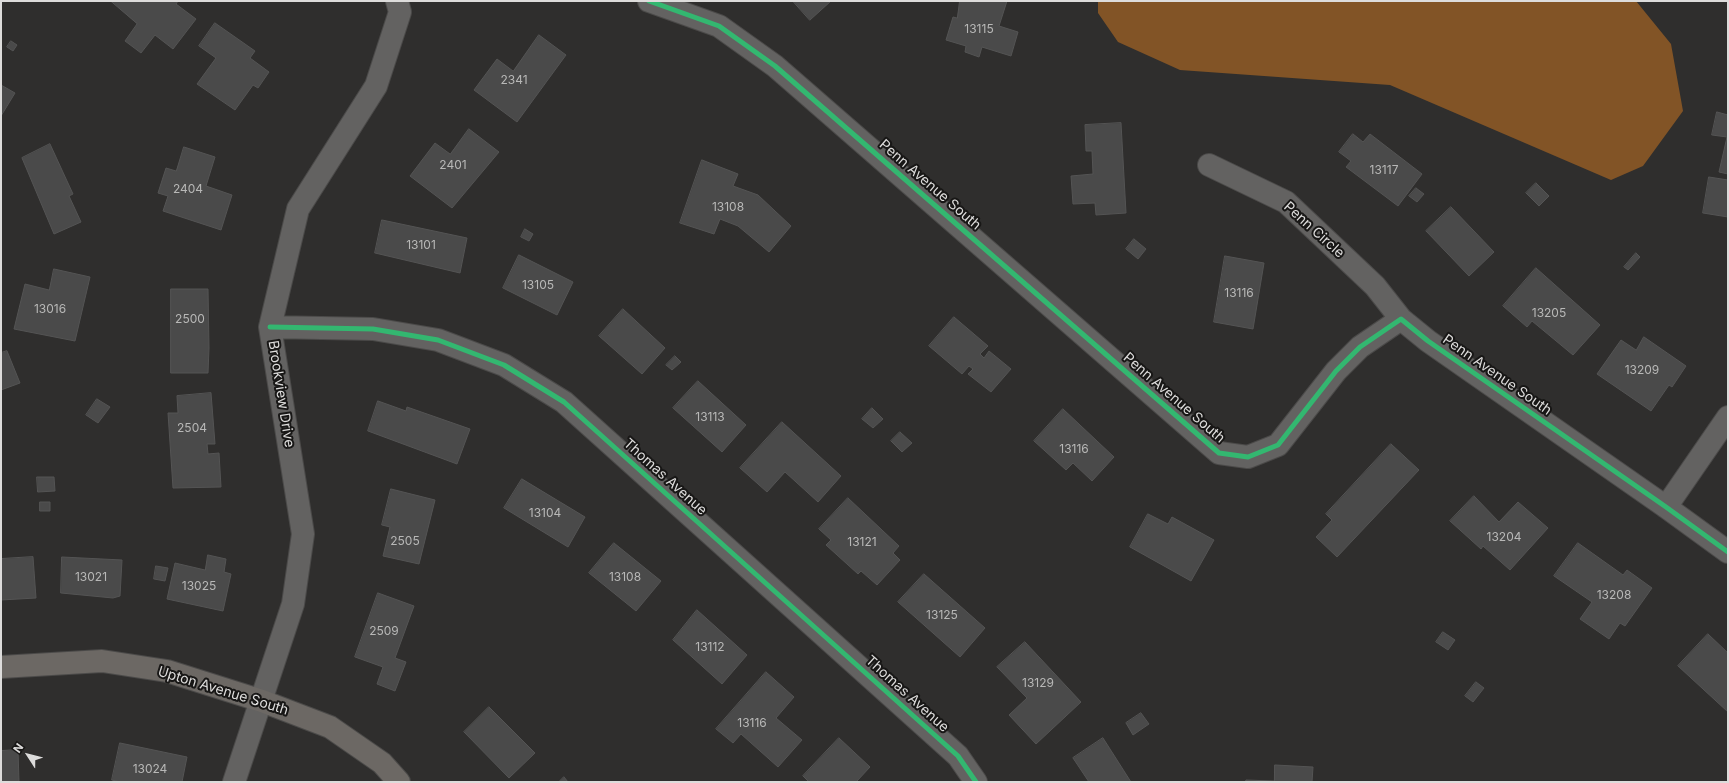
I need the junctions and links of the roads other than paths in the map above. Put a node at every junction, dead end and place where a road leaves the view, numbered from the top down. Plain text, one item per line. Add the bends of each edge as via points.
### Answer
1 (397, 1) edge
2 (649, 1) edge
3 (1209, 164) dead end
4 (1401, 319) junction
5 (270, 327) junction
6 (1728, 417) edge
7 (1666, 507) junction
8 (1728, 552) edge
9 (1, 667) edge
10 (262, 701) junction
11 (234, 782) edge
12 (399, 782) edge
13 (976, 782) edge

1 - 5 street, Brookview Drive via 400,12 376,86 298,209
2 - 4 street, Penn Avenue South via 719,26 775,66 1219,453 1248,457 1278,445 1336,371 1360,348
3 - 4 street, Penn Circle via 1286,202 1376,286
4 - 7 street, Penn Avenue South via 1428,341
5 - 10 street, Brookview Drive via 303,534 294,604
5 - 13 street, Thomas Avenue via 373,329 438,340 504,364 564,402 958,756
6 - 7 street
7 - 8 street, Penn Avenue South
9 - 10 street, Upton Avenue South via 102,661 167,671
10 - 11 street, Brookview Drive
10 - 12 street, Upton Avenue South via 330,727 382,763

